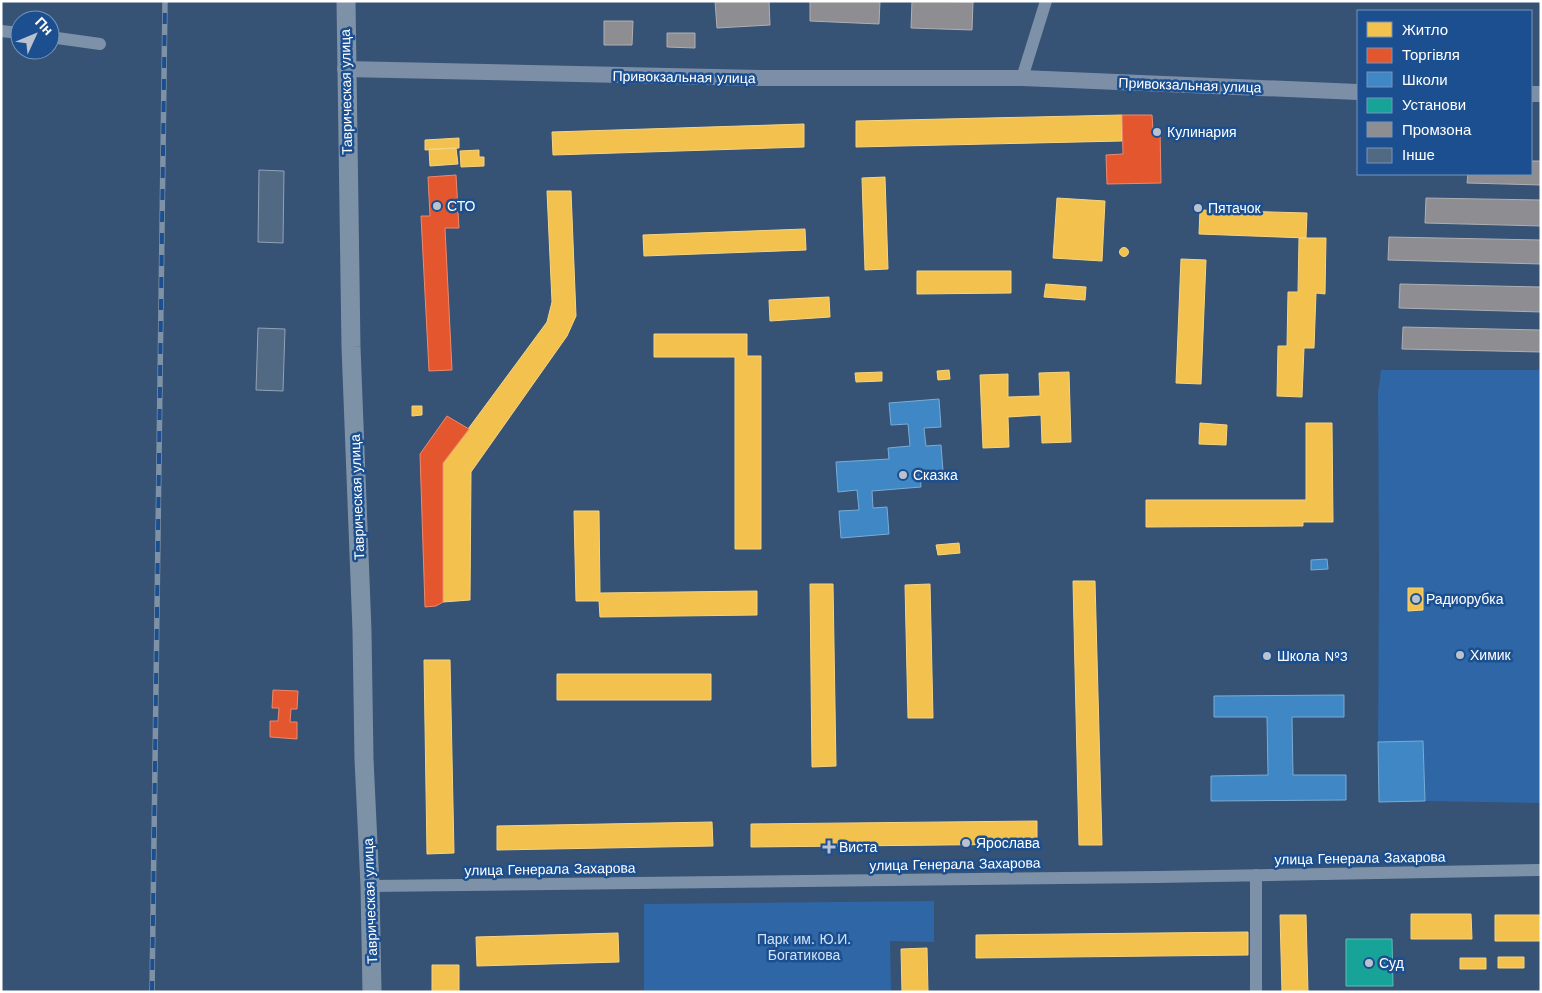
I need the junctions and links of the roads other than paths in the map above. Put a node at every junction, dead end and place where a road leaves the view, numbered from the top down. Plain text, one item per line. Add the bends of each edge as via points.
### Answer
1 (346, 1) edge
2 (1046, 1) edge
3 (60, 38) edge
4 (100, 44) dead end
5 (346, 69) junction
6 (1022, 78) junction
7 (1357, 92) edge
8 (1541, 870) edge
9 (1256, 875) junction
10 (370, 886) junction
11 (372, 992) edge
12 (1256, 992) edge

1 - 5 highway, Таврическая улица
2 - 6 street
3 - 4 street
5 - 6 main road, Привокзальная улица via 760,78
5 - 10 highway, Таврическая улица via 351,347
6 - 7 main road, Привокзальная улица
8 - 9 street, улица Генерала Захарова
9 - 10 street, улица Генерала Захарова
9 - 12 street
10 - 11 highway, Таврическая улица

